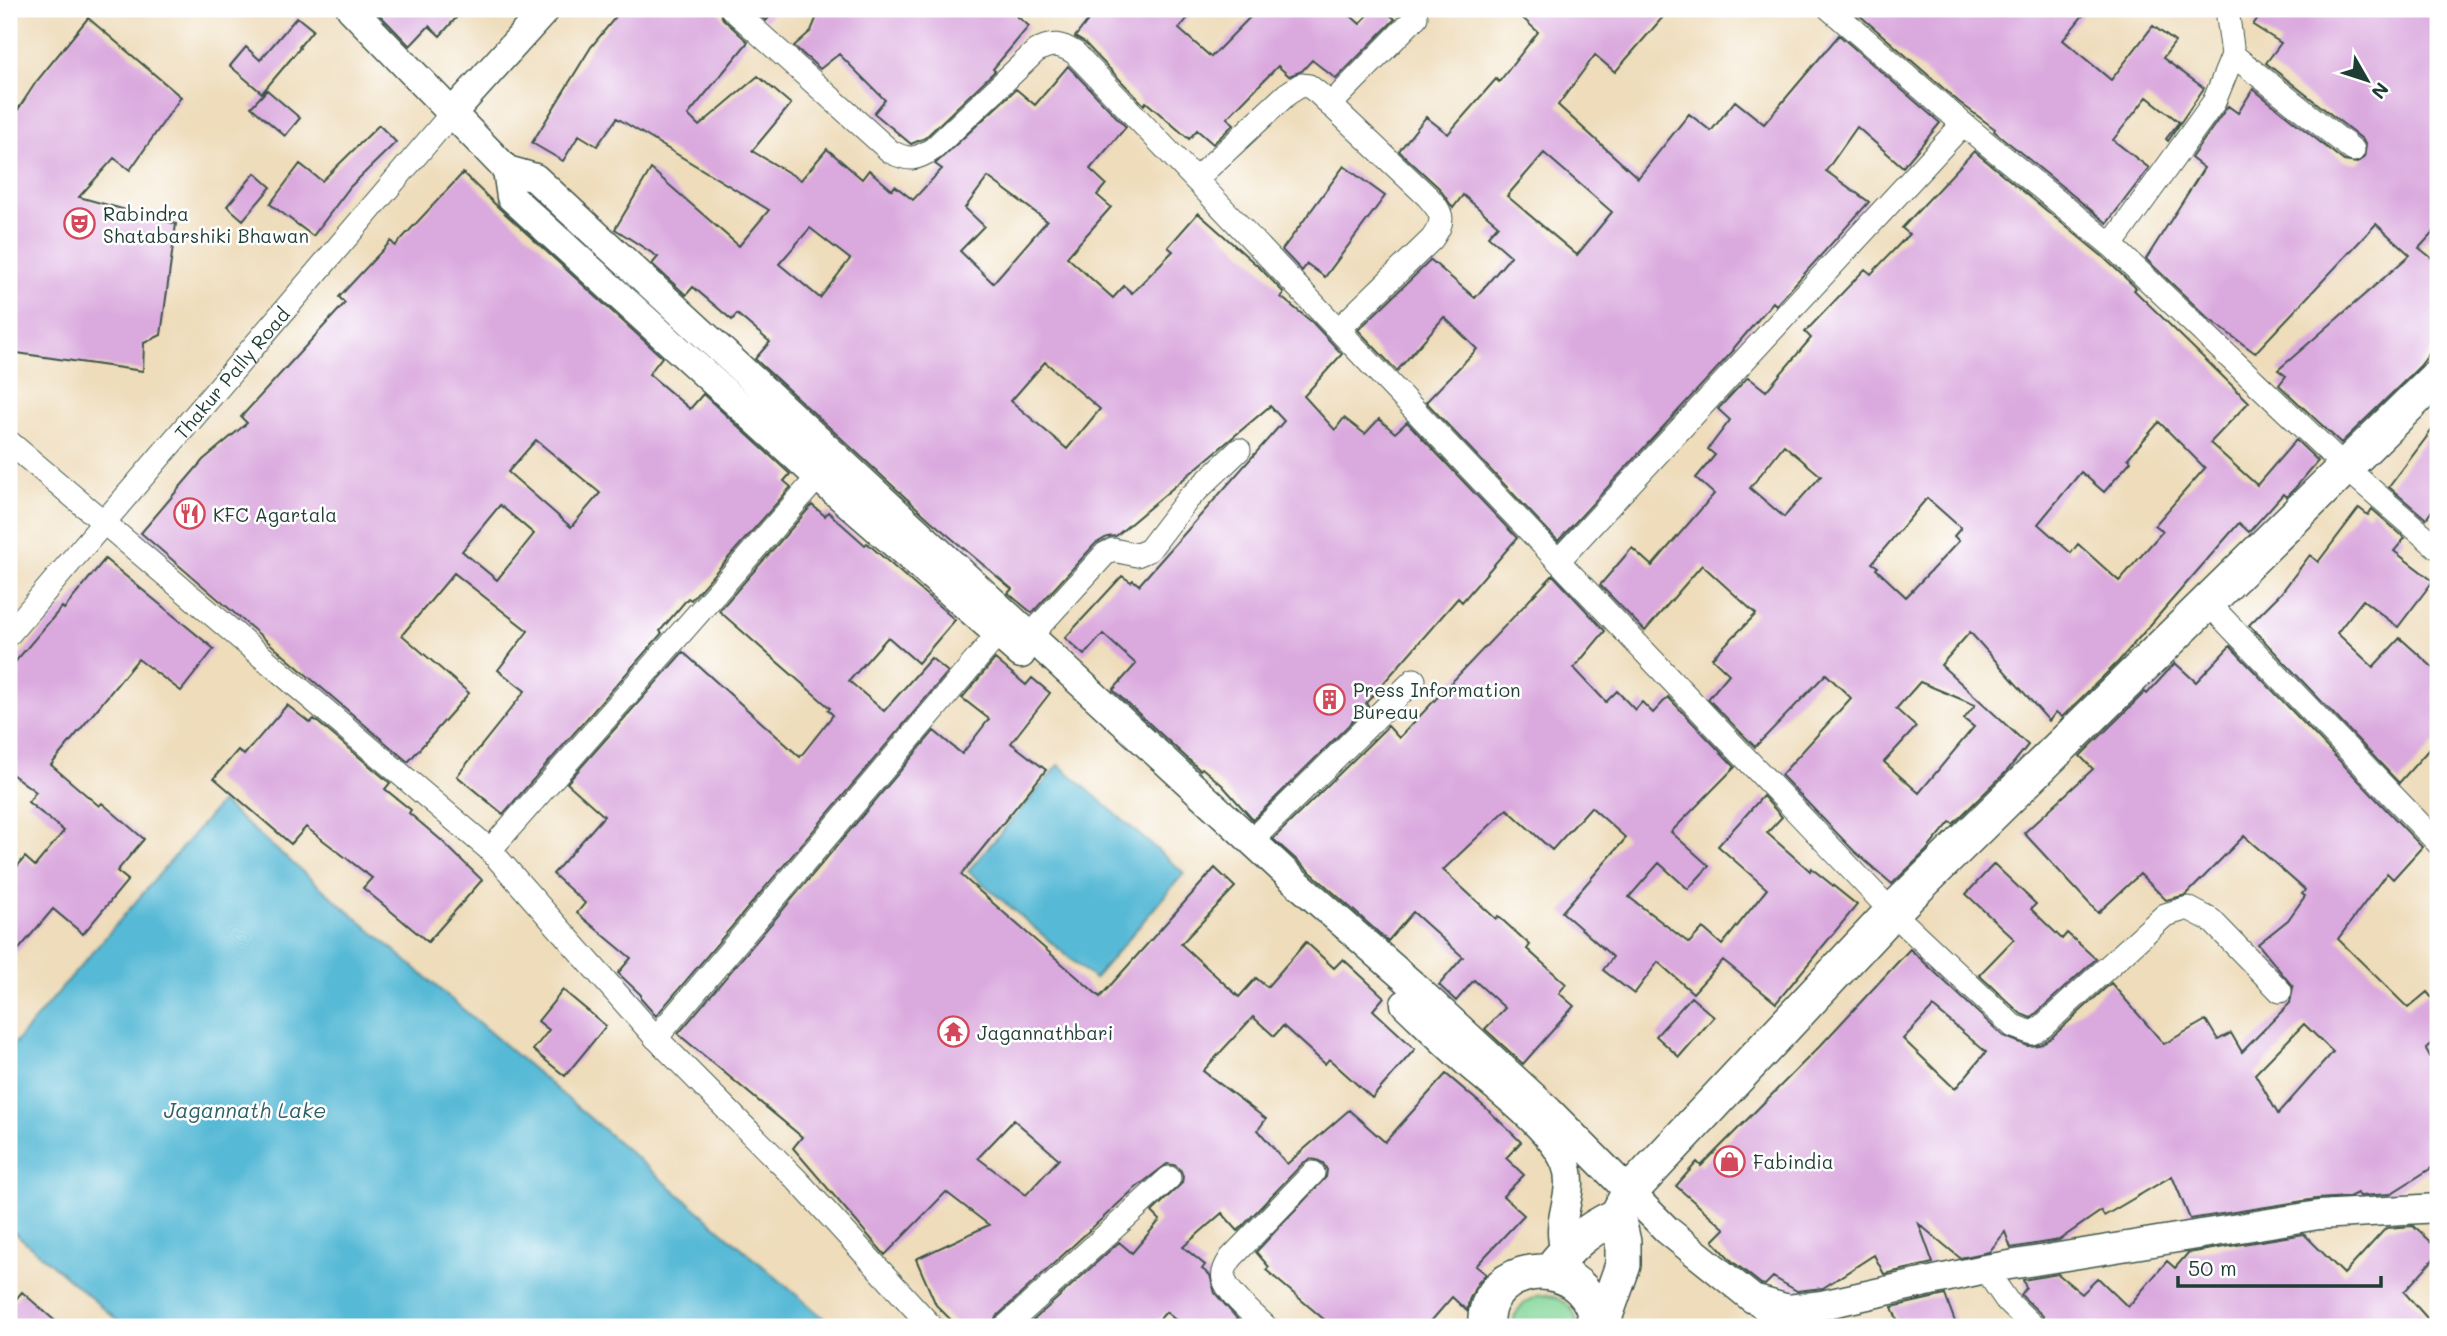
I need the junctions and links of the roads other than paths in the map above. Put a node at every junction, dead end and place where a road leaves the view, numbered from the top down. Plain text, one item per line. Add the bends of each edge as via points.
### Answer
1 (351, 9) edge
2 (546, 9) edge
3 (732, 9) edge
4 (1830, 9) edge
5 (2227, 9) edge
6 (1416, 17) dead end
7 (2233, 55) junction
8 (1331, 105) junction
9 (453, 112) junction
10 (1963, 124) junction
11 (2353, 150) dead end
12 (507, 170) junction
13 (1196, 179) junction
14 (2111, 245) junction
15 (1339, 329) junction
16 (2438, 376) edge
17 (9, 442) edge
18 (1239, 450) dead end
19 (2345, 467) junction
20 (818, 477) junction
21 (104, 523) junction
22 (2438, 548) edge
23 (1559, 560) junction
24 (2207, 602) junction
25 (9, 634) edge
26 (999, 634) junction
27 (1030, 636) junction
28 (1414, 680) dead end
29 (1251, 841) junction
30 (2438, 843) edge
31 (490, 850) junction
32 (1892, 912) junction
33 (2280, 991) dead end
34 (656, 1038) junction
35 (1313, 1173) dead end
36 (1169, 1178) dead end
37 (1623, 1204) junction
38 (2438, 1208) edge
39 (1557, 1261) junction
40 (1985, 1269) junction
41 (1753, 1299) junction
42 (932, 1327) edge
43 (1005, 1327) edge
44 (1266, 1327) edge
45 (1486, 1327) edge
46 (1599, 1327) edge
47 (1782, 1327) edge
48 (2034, 1327) edge

1 - 9 street
2 - 9 street
3 - 13 street via 891,152 907,160 933,149 1036,51 1055,44 1075,53
4 - 10 street
5 - 7 street
6 - 8 street
7 - 11 street
7 - 14 street via 2214,102
8 - 13 street via 1309,86 1294,88
8 - 15 street via 1428,197 1442,223 1432,239
9 - 12 street
9 - 21 street, Thakur Pally Road
10 - 14 street
10 - 23 street
12 - 20 street via 511,197
12 - 27 street via 535,178
13 - 15 street
14 - 19 street
15 - 23 street
16 - 19 main road
17 - 21 street
18 - 27 street via 1181,506 1149,550 1136,555 1113,550 1105,554
19 - 22 street
19 - 24 main road
20 - 26 street
20 - 31 street
21 - 25 street, Thakur Pally Road
21 - 31 street
23 - 32 street
24 - 30 street
24 - 32 main road
26 - 34 street
26 - 39 street via 1547,1136 1569,1177
27 - 29 street
28 - 29 street
29 - 37 street via 1539,1102
31 - 34 street
32 - 33 street via 2022,1031 2032,1033 2042,1027 2165,915 2188,908 2211,920
32 - 37 main road
34 - 42 street via 797,1180
35 - 44 street via 1226,1267 1224,1280
36 - 43 street
37 - 39 main road
37 - 41 street via 1667,1230
37 - 46 main road via 1623,1265
38 - 40 street via 2319,1215
39 - 45 main road via 1504,1285 1491,1301
39 - 46 main road via 1562,1275 1580,1286 1591,1302
40 - 41 street via 1822,1305 1788,1309
40 - 48 street via 2007,1301
41 - 47 street

